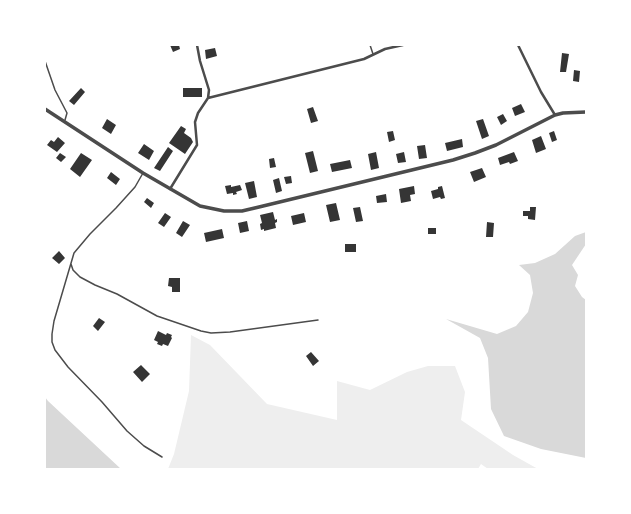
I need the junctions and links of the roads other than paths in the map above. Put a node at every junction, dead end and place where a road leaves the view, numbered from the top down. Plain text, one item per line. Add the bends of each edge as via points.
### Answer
1 (197, 45) edge
2 (370, 45) edge
3 (403, 45) edge
4 (518, 45) edge
5 (373, 54) junction
6 (45, 61) edge
7 (208, 98) junction
8 (45, 110) edge
9 (586, 112) edge
10 (555, 115) junction
11 (65, 122) junction
12 (143, 173) junction
13 (169, 189) junction
14 (71, 263) junction
15 (318, 320) dead end
16 (162, 457) dead end

1 - 7 street via 209,90
2 - 5 lane
3 - 5 street
4 - 10 street
5 - 7 street via 364,59
6 - 11 lane via 66,113
7 - 13 street via 195,122 197,145
8 - 11 street
9 - 10 street
10 - 13 street via 496,146 460,158 242,211 224,211 200,206
11 - 12 street
12 - 13 street
12 - 14 lane via 135,187 74,253
14 - 15 lane via 73,270 95,285 157,316 201,331 230,332
14 - 16 lane via 54,321 52,342 55,350 127,431

